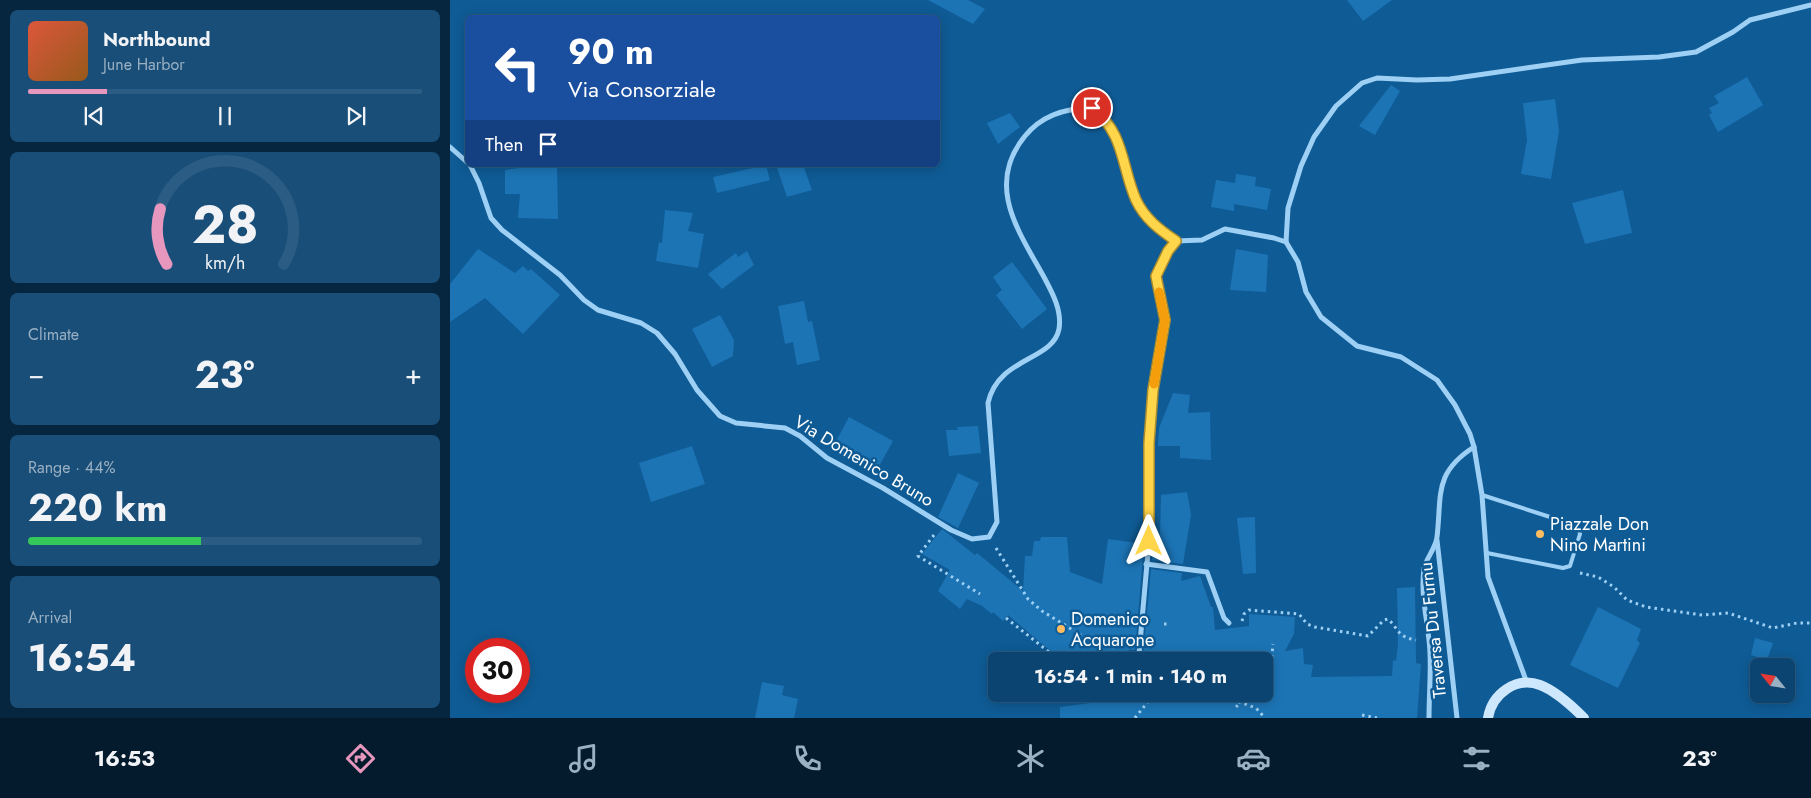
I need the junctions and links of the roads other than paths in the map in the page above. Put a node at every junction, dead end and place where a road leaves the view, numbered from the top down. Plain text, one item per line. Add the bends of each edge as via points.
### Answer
1 (1811, 5) edge
2 (450, 147) edge
3 (465, 160) edge
4 (471, 167) edge
5 (1176, 241) junction
6 (1286, 242) junction
7 (1474, 448) junction
8 (1482, 495) junction
9 (1437, 539) junction
10 (1487, 554) junction
11 (1146, 564) junction
12 (1229, 623) road end
13 (1138, 652) edge
14 (1527, 683) junction
15 (1429, 718) edge
16 (1457, 718) edge
17 (1488, 718) edge
18 (1584, 718) edge

1 - 6 street via 1750,20 1696,52 1582,60 1450,79 1377,78 1362,83 1336,106 1314,136 1288,208
2 - 3 street, Via Domenico Bruno
4 - 5 street, Via Domenico Bruno via 480,183 491,218 502,230 560,275 598,310 641,323 657,333 675,354 697,390 720,416 736,423 785,428 827,458 972,539 989,537 997,522 990,394 1005,374 1046,349 1058,332 1060,320 1055,297 1012,221 1006,183 1019,143 1039,122 1051,115 1092,108 1111,127 1136,201 1153,225
5 - 6 street via 1202,240 1225,230
5 - 11 street via 1156,276 1165,320 1153,390
6 - 7 street via 1298,262 1306,292 1321,316 1357,346 1401,357 1437,380 1459,413
7 - 8 street
7 - 9 street, Traversa Du Furnu via 1450,467 1442,484
8 - 10 street
8 - 10 lane via 1578,526 1580,534 1570,566 1563,568
9 - 15 street, Traversa Du Furnu via 1424,568 1429,642
9 - 16 street, Traversa Du Furnu
10 - 14 street via 1491,584
11 - 12 street via 1207,572 1224,618
11 - 13 street
14 - 17 street via 1513,686 1500,694 1493,702
14 - 18 street via 1550,690

